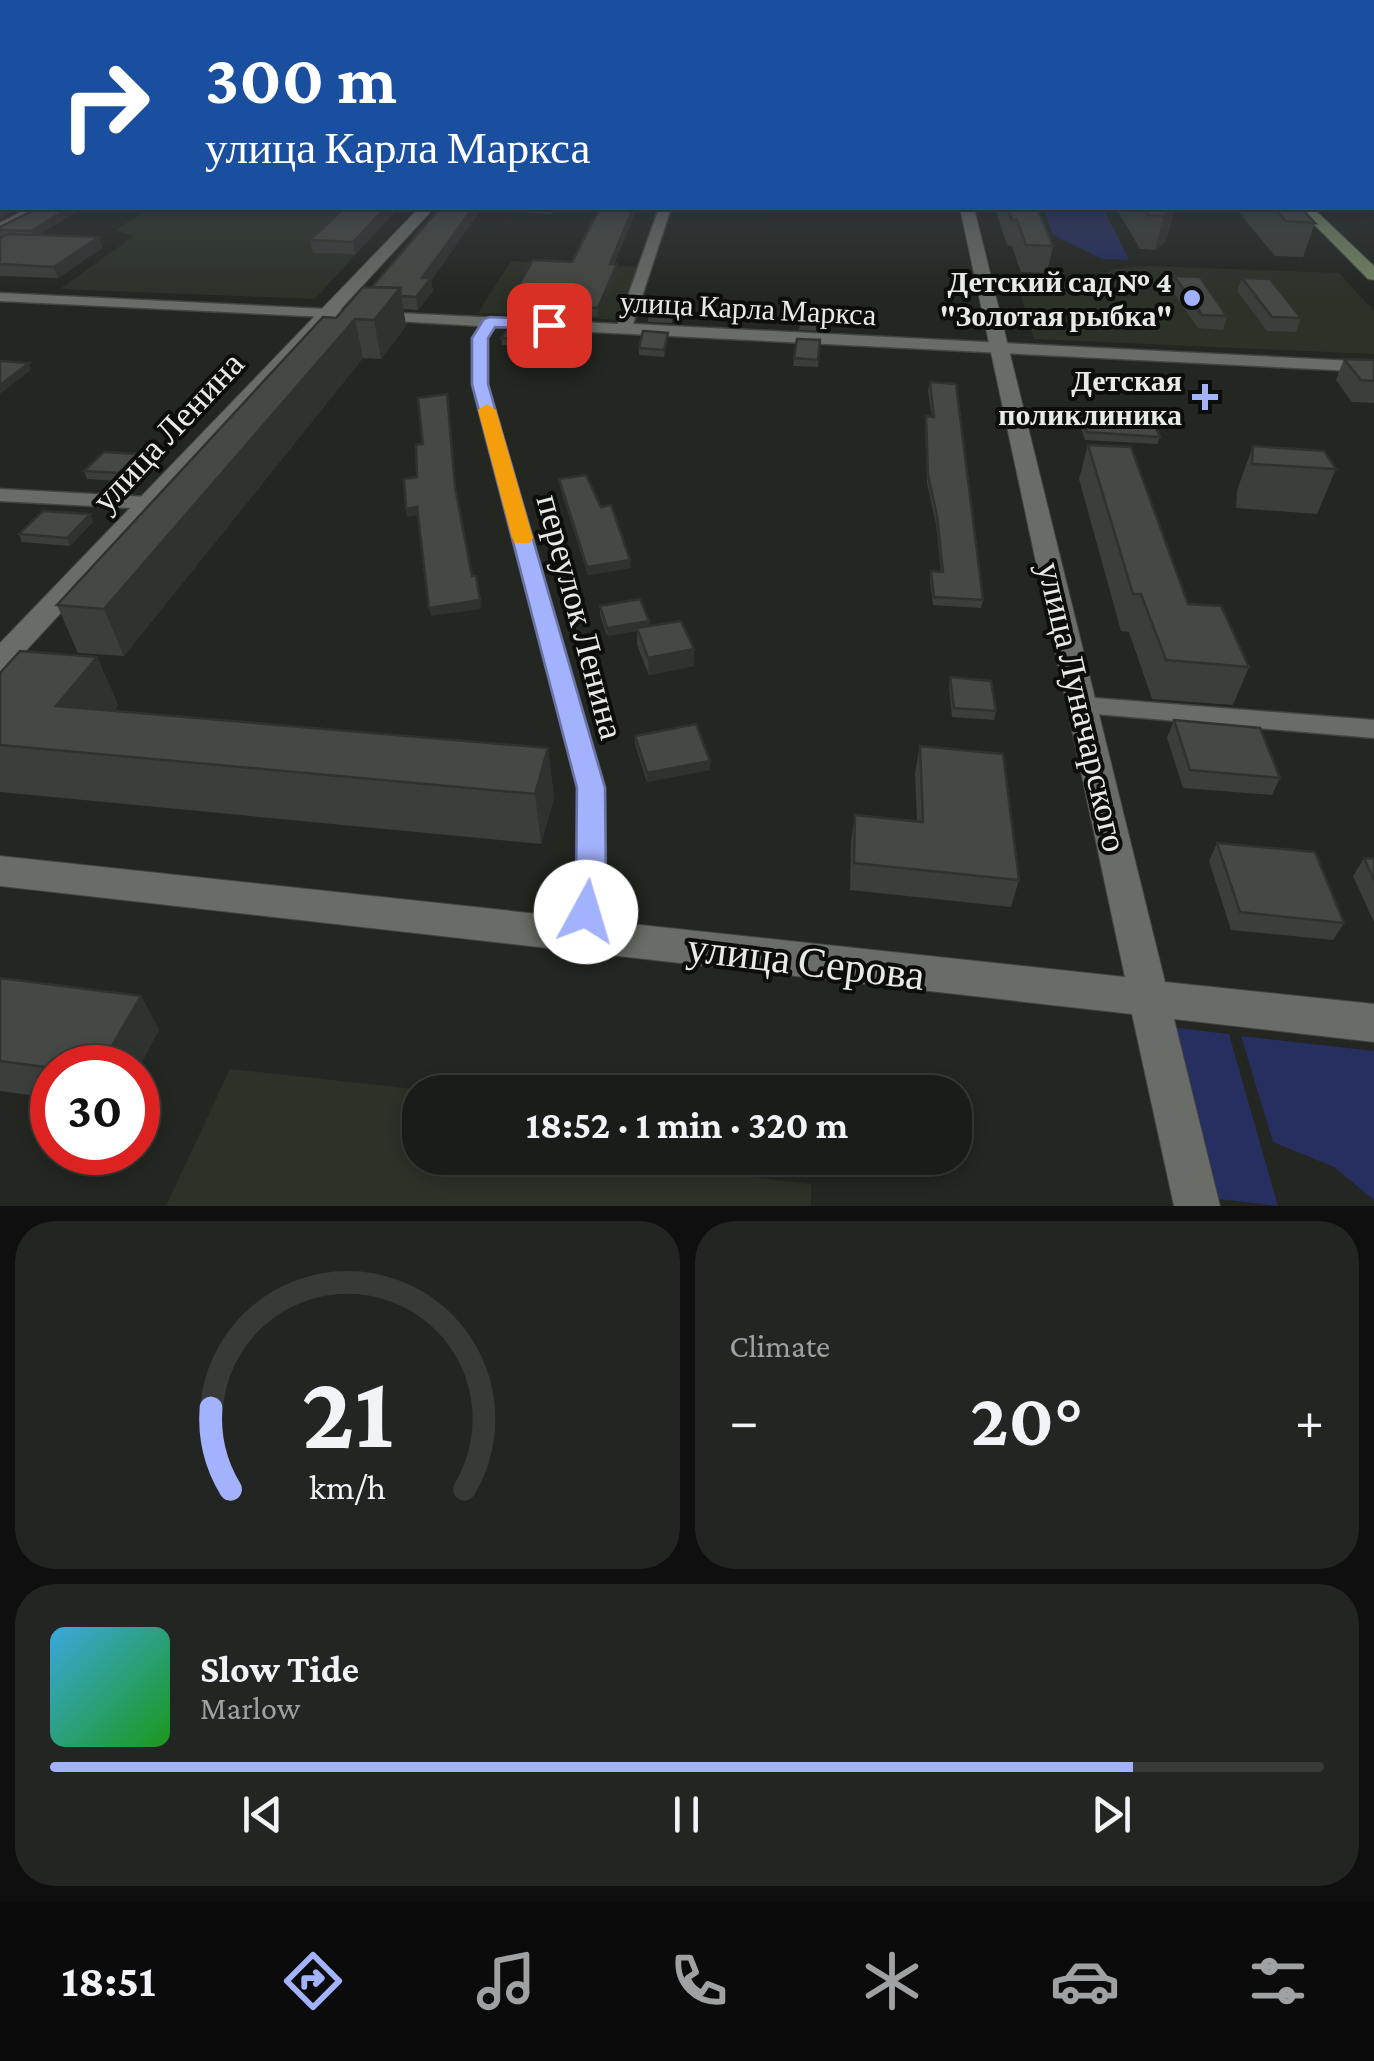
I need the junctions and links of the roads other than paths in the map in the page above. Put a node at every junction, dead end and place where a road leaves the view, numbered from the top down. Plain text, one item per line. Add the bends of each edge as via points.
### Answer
1 (33, 210) edge
2 (424, 210) edge
3 (664, 210) edge
4 (967, 210) edge
5 (1307, 210) edge
6 (0, 228) edge
7 (1374, 275) edge
8 (0, 297) edge
9 (329, 314) junction
10 (490, 322) junction
11 (624, 329) junction
12 (1000, 348) junction
13 (1374, 367) edge
14 (0, 495) edge
15 (149, 503) junction
16 (0, 662) edge
17 (1082, 706) junction
18 (1374, 729) edge
19 (0, 871) edge
20 (581, 935) junction
21 (1150, 999) junction
22 (1374, 1023) edge
23 (1198, 1206) edge

1 - 6 street
2 - 9 street, улица Ленина
3 - 11 street
4 - 12 street, улица Луначарского
5 - 7 main road
8 - 9 street, улица Карла Маркса
9 - 10 street, улица Карла Маркса
9 - 15 street, улица Ленина
10 - 11 street, улица Карла Маркса
10 - 20 street, переулок Ленина via 480,338 480,384 591,788 591,889
11 - 12 street, улица Карла Маркса
12 - 13 street, улица Карла Маркса
12 - 17 street, улица Луначарского
14 - 15 street
15 - 16 street, улица Ленина
17 - 18 street
17 - 21 street, улица Луначарского
19 - 20 street, улица Серова
20 - 21 street, улица Серова
21 - 22 street, улица Серова
21 - 23 street, улица Луначарского

